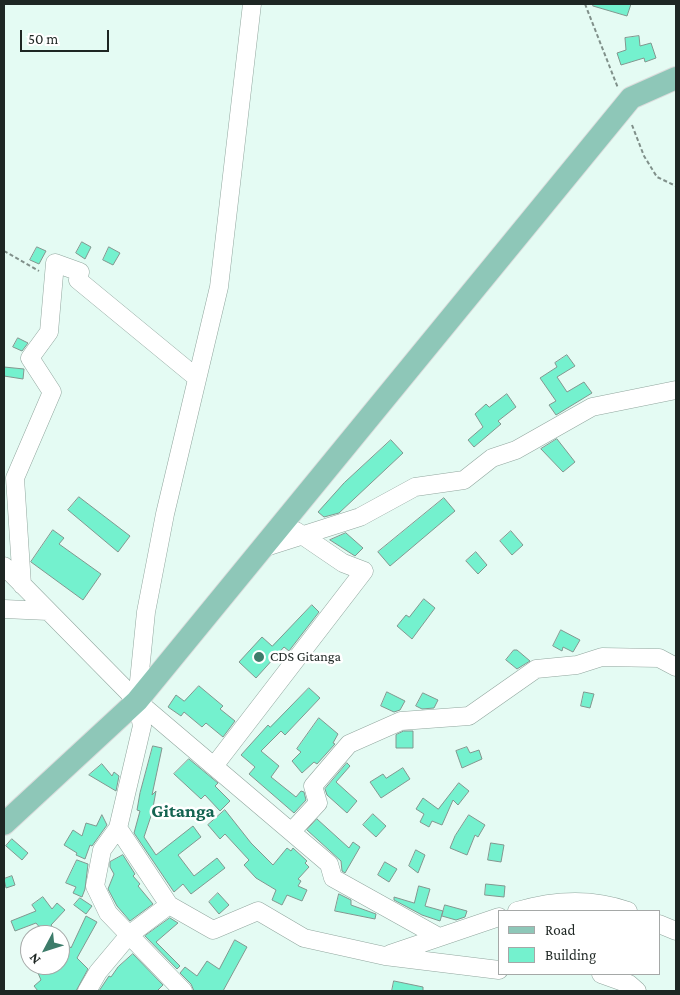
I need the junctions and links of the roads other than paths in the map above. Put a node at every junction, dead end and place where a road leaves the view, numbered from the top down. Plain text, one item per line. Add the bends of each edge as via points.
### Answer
1 (252, 4) edge
2 (676, 78) edge
3 (197, 378) junction
4 (676, 390) edge
5 (284, 522) junction
6 (303, 536) junction
7 (263, 548) junction
8 (4, 566) edge
9 (22, 585) junction
10 (4, 609) edge
11 (48, 611) junction
12 (676, 667) edge
13 (137, 701) junction
14 (214, 766) junction
15 (4, 824) edge
16 (118, 828) junction
17 (292, 831) junction
18 (169, 905) junction
19 (520, 910) edge
20 (624, 910) edge
21 (498, 917) edge
22 (660, 924) edge
23 (676, 931) edge
24 (129, 935) junction
25 (439, 937) junction
26 (385, 956) junction
27 (498, 970) edge
28 (604, 975) edge
29 (87, 991) edge
30 (183, 991) edge
31 (637, 991) edge

1 - 3 street via 219,287
2 - 5 main road via 631,98
3 - 9 street via 78,280 80,272 55,263 49,332 30,358 52,392 15,478
3 - 13 street via 146,612
4 - 6 street via 592,407 516,450 492,458 464,480 415,487 360,518
5 - 6 street
5 - 7 main road
6 - 7 street
6 - 14 street via 343,562 364,571
7 - 13 main road
8 - 9 street
9 - 11 street
10 - 11 street
11 - 13 street
12 - 17 street via 659,658 602,657 577,665 536,669 469,716 401,721 349,744 313,786 318,803
13 - 14 street
13 - 15 main road
13 - 16 street via 142,726
14 - 17 street
16 - 18 street
16 - 24 street via 102,850 95,886 108,913
17 - 25 street via 329,864 334,878
18 - 24 street
18 - 26 street via 213,930 258,912 304,938
19 - 20 street via 539,904 584,900
21 - 25 street
22 - 23 street
24 - 29 street via 98,972
24 - 30 street
25 - 26 street
26 - 27 street
28 - 31 street via 629,984

